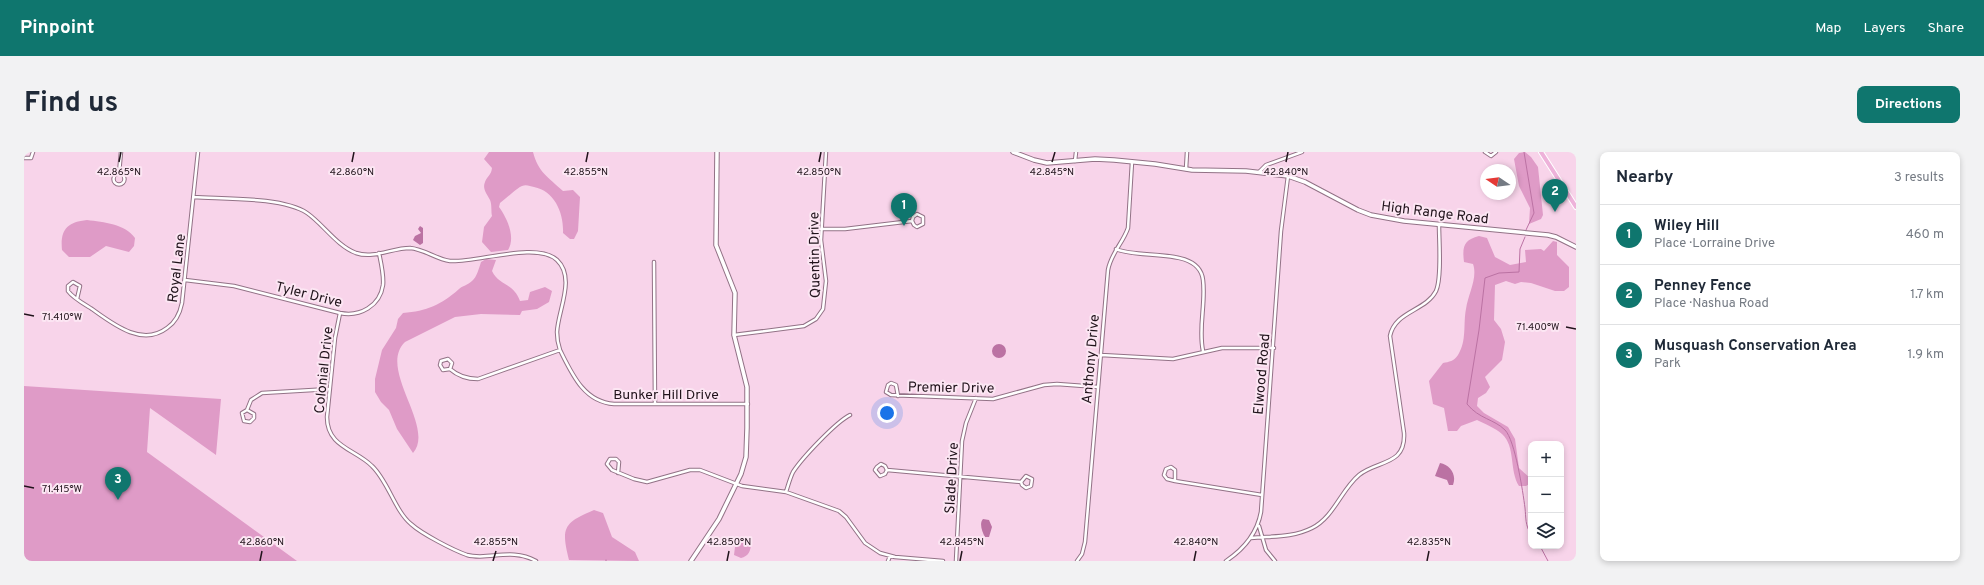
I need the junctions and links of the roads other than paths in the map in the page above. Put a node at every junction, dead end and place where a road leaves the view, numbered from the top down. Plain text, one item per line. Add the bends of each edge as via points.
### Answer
1 (33, 152) edge
2 (120, 152) edge
3 (198, 152) edge
4 (717, 152) edge
5 (826, 152) edge
6 (1013, 152) edge
7 (1076, 152) edge
8 (1187, 152) edge
9 (1302, 152) edge
10 (1485, 152) edge
11 (1496, 152) edge
12 (1541, 152) edge
13 (24, 158) edge
14 (1075, 161) junction
15 (1132, 162) junction
16 (1186, 169) junction
17 (1259, 172) junction
18 (119, 173) junction
19 (1288, 176) junction
20 (194, 197) junction
21 (1576, 207) edge
22 (912, 221) junction
23 (1439, 225) junction
24 (821, 229) junction
25 (1576, 246) edge
26 (1116, 249) junction
27 (379, 253) junction
28 (654, 262) dead end
29 (185, 280) junction
30 (77, 299) junction
31 (340, 313) junction
32 (734, 335) junction
33 (1274, 348) junction
34 (560, 350) junction
35 (1203, 351) junction
36 (1101, 355) junction
37 (450, 369) junction
38 (1098, 387) junction
39 (330, 389) junction
40 (898, 396) junction
41 (976, 398) junction
42 (655, 404) junction
43 (748, 404) junction
44 (247, 410) junction
45 (850, 415) dead end
46 (887, 470) junction
47 (618, 473) junction
48 (961, 476) junction
49 (1175, 481) junction
50 (1021, 482) junction
51 (736, 484) junction
52 (786, 492) junction
53 (1262, 495) junction
54 (1258, 524) junction
55 (1261, 537) junction
56 (1252, 538) junction
57 (890, 556) junction
58 (536, 561) edge
59 (691, 561) edge
60 (888, 561) edge
61 (943, 561) edge
62 (956, 561) edge
63 (1077, 561) edge
64 (1226, 561) edge
65 (1275, 561) edge

1 - 13 street via 31,158
2 - 18 street
3 - 20 street, Royal Lane
4 - 32 street via 716,242 735,290
5 - 24 street, Quentin Drive
6 - 14 street, High Range Road via 1045,163
7 - 14 street
8 - 16 street
9 - 17 street via 1266,165
10 - 11 street via 1491,156
12 - 21 main road
14 - 15 street, High Range Road via 1095,159
15 - 16 street, High Range Road
15 - 26 street, Anthony Drive via 1128,228
16 - 17 street, High Range Road
17 - 19 street, High Range Road
18 - 18 street via 113,177 114,183 121,184 124,180
19 - 23 street, High Range Road via 1315,186 1369,214
19 - 33 street, Elwood Road via 1281,231
20 - 27 street via 274,202 293,206 312,217 351,251 364,254
20 - 29 street, Royal Lane
22 - 22 street via 917,227 923,224 923,216 917,214
22 - 24 street via 845,230
23 - 25 street, High Range Road via 1552,236
23 - 55 street via 1436,290 1428,300 1397,322 1390,336 1404,433 1402,449 1390,461 1358,476 1328,515 1314,527 1292,535
24 - 32 street, Quentin Drive via 826,284 824,306 820,315 804,326
26 - 35 street via 1132,254 1180,258 1196,265 1203,280
26 - 36 street, Anthony Drive via 1108,270
27 - 31 street, Tyler Drive via 383,281 378,299 369,308 360,312
27 - 34 street via 411,248 441,259 457,261 533,253 552,256 561,265 566,277 557,331
28 - 42 street
29 - 30 street, Royal Lane via 181,307 176,318 164,330 152,335 140,335 125,330
29 - 31 street, Tyler Drive via 234,286
30 - 30 street via 68,291 68,286 73,282 80,288
31 - 39 street, Colonial Drive
32 - 43 street via 746,381
33 - 35 street
33 - 53 street, Elwood Road
34 - 37 street via 478,378 462,376
34 - 42 street, Bunker Hill Drive via 583,390 595,400 614,404
35 - 36 street via 1173,359
36 - 38 street, Anthony Drive
37 - 37 street via 450,360 444,358 441,361 441,368 447,371
38 - 41 street, Premier Drive via 1050,384 999,398
38 - 63 street, Anthony Drive via 1085,542
39 - 44 street via 262,393 251,400
39 - 58 street, Colonial Drive via 327,421 332,436 342,447 374,468 411,524 468,555 519,555
40 - 40 street, Premier Drive via 888,394 888,385 893,383 896,386
40 - 41 street, Premier Drive
41 - 48 street, Slade Drive via 963,435
42 - 43 street, Bunker Hill Drive
43 - 51 street via 746,457
44 - 44 street via 242,417 246,422 250,422 254,416
45 - 52 street via 840,421 798,466 791,476
46 - 46 street via 881,464 876,470 878,475 882,476
46 - 48 street
47 - 47 street via 608,468 610,459 619,462
47 - 51 street via 647,482 690,470 700,470
48 - 50 street
48 - 62 street, Slade Drive
49 - 49 street via 1165,477 1164,472 1167,468 1175,470
49 - 53 street
50 - 50 street via 1026,488 1033,483 1032,479 1026,476
51 - 52 street
51 - 59 street via 717,522
52 - 57 street via 839,511 865,543
53 - 54 street, Elwood Road
54 - 55 street
54 - 56 street, Elwood Road
55 - 56 street
55 - 65 street via 1266,550
56 - 64 street, Elwood Road
57 - 60 street
57 - 61 street

